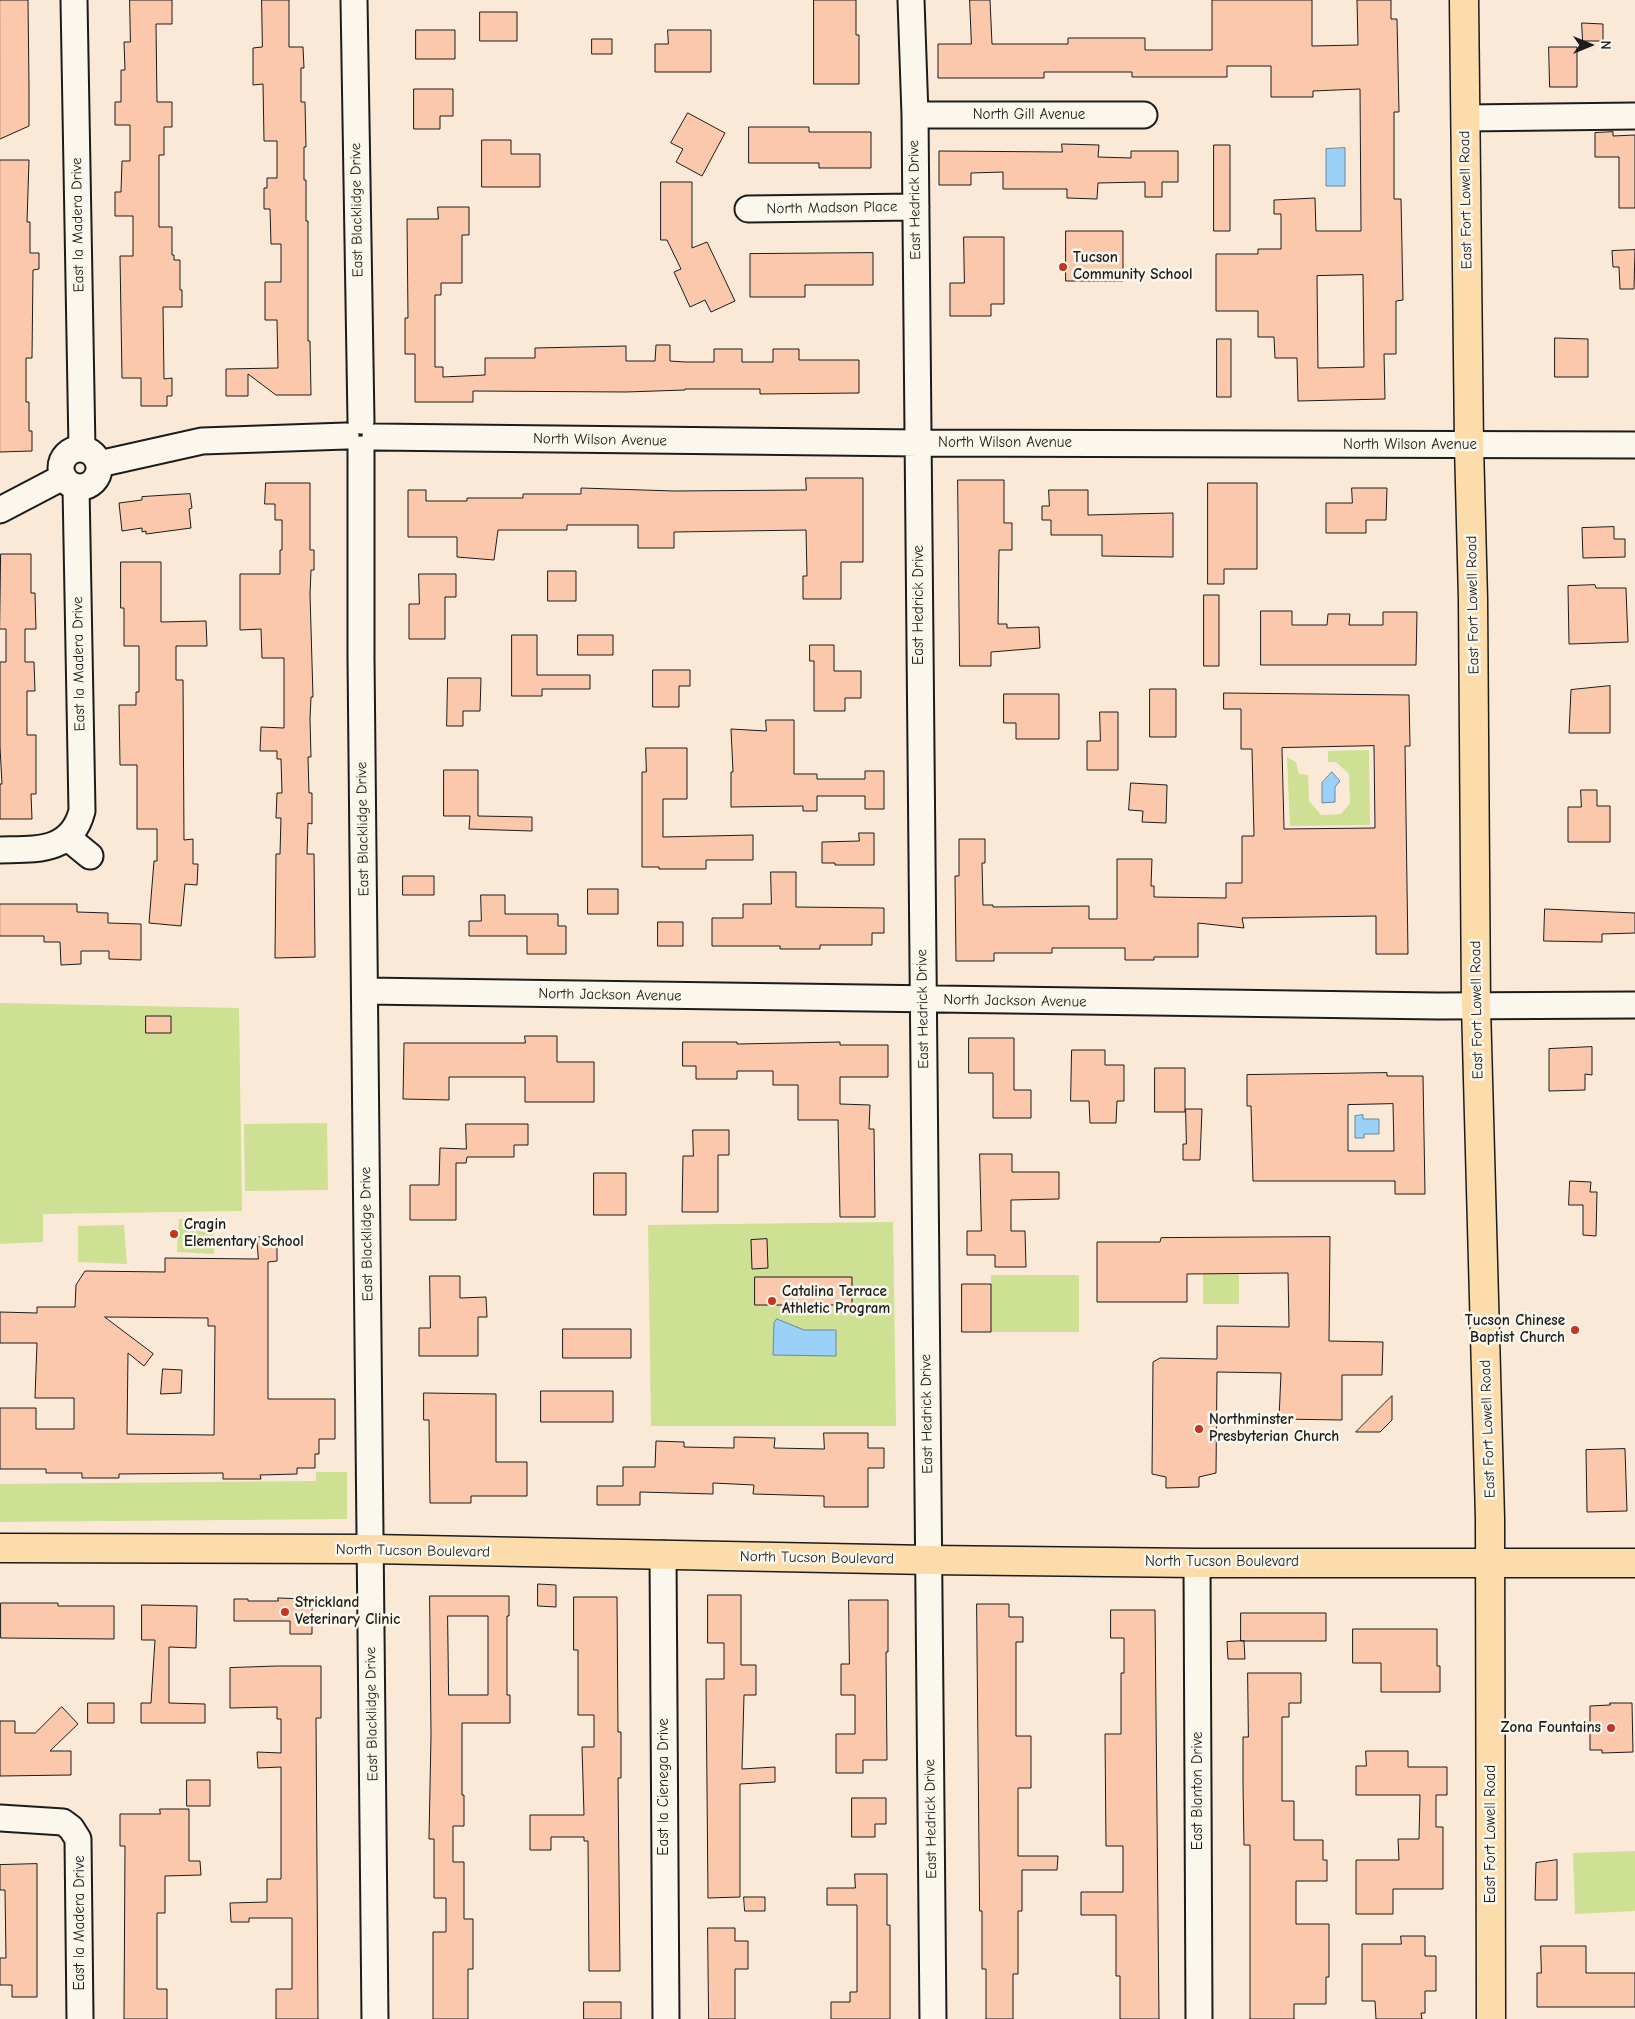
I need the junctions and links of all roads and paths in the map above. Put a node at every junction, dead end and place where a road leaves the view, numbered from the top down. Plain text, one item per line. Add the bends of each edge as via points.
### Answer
1 (74, 0) edge
2 (354, 0) edge
3 (911, 0) edge
4 (1464, 0) edge
5 (915, 115) junction
6 (1144, 115) dead end
7 (1635, 116) edge
8 (1465, 118) junction
9 (916, 207) junction
10 (748, 209) dead end
11 (361, 436) junction
12 (918, 443) junction
13 (1469, 445) junction
14 (1635, 445) edge
15 (90, 457) junction
16 (69, 482) junction
17 (0, 510) edge
18 (68, 838) junction
19 (0, 850) edge
20 (90, 856) dead end
21 (365, 991) junction
22 (923, 1000) junction
23 (1635, 1005) edge
24 (1476, 1006) junction
25 (0, 1548) edge
26 (371, 1549) junction
27 (663, 1554) junction
28 (929, 1560) junction
29 (1490, 1562) junction
30 (1196, 1563) junction
31 (1635, 1563) edge
32 (0, 1818) edge
33 (80, 2019) edge
34 (375, 2019) edge
35 (666, 2019) edge
36 (933, 2019) edge
37 (1200, 2019) edge
38 (1491, 2019) edge

1 - 15 street, East la Madera Drive
2 - 11 street, East Blacklidge Drive
3 - 5 street, East Hedrick Drive
4 - 8 main road, East Fort Lowell Road
5 - 6 street, North Gill Avenue
5 - 9 street, East Hedrick Drive
7 - 8 street
8 - 13 main road, East Fort Lowell Road
9 - 10 street, North Madson Place
9 - 12 street, East Hedrick Drive
11 - 12 street, North Wilson Avenue
11 - 15 street, North Wilson Avenue via 202,441
11 - 21 street, East Blacklidge Drive
12 - 13 street, North Wilson Avenue
12 - 22 street, East Hedrick Drive
13 - 14 street, North Wilson Avenue
13 - 24 main road, East Fort Lowell Road
15 - 16 street via 73,451 64,458 62,464
15 - 16 street via 99,473 91,484 85,487
16 - 17 street
16 - 18 street, East la Madera Drive via 82,811 79,824
18 - 19 street via 44,848
18 - 20 street
21 - 22 street, North Jackson Avenue
21 - 26 street, East Blacklidge Drive
22 - 24 street, North Jackson Avenue
22 - 28 street, East Hedrick Drive
23 - 24 street, North Jackson Avenue
24 - 29 main road, East Fort Lowell Road
25 - 26 main road, North Tucson Boulevard
26 - 27 main road, North Tucson Boulevard
26 - 34 street, East Blacklidge Drive
27 - 28 main road, North Tucson Boulevard
27 - 35 street, East la Cienega Drive
28 - 30 main road, North Tucson Boulevard
28 - 36 street, East Hedrick Drive
29 - 30 main road, North Tucson Boulevard
29 - 31 main road, North Tucson Boulevard
29 - 38 main road, East Fort Lowell Road
30 - 37 street, East Blanton Drive
32 - 33 street, East la Madera Drive via 77,1821

